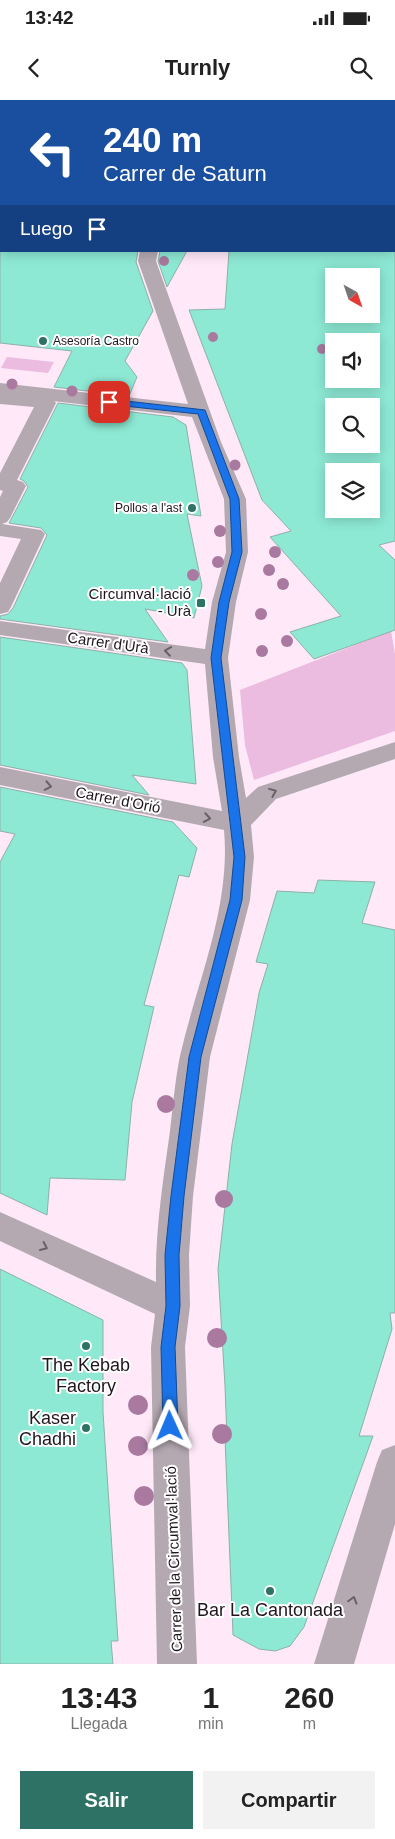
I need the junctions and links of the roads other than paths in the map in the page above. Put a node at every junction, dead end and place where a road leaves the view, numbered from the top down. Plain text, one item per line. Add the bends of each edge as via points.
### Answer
1 (149, 252) edge
2 (0, 390) edge
3 (0, 398) edge
4 (202, 412) junction
5 (0, 518) edge
6 (0, 530) edge
7 (0, 607) edge
8 (0, 628) edge
9 (216, 658) junction
10 (395, 750) edge
11 (0, 776) edge
12 (237, 823) junction
13 (0, 1226) edge
14 (173, 1306) junction
15 (395, 1462) edge
16 (177, 1664) edge
17 (334, 1664) edge

1 - 4 street, Carrer de la Circumval·lació via 147,260
2 - 4 street
3 - 5 street via 46,403 4,485 16,486
4 - 9 street, Carrer de la Circumval·lació via 235,499 237,552 224,602
6 - 7 street via 34,534
9 -> 8 street, Carrer d'Urà
9 - 12 street, Carrer de la Circumval·lació via 226,757
12 -> 10 street via 267,793
11 -> 12 street, Carrer d'Orió
12 - 14 street, Carrer de la Circumval·lació via 240,857 236,900 195,1057 173,1245
13 -> 14 street
14 - 16 street, Carrer de la Circumval·lació via 168,1347
17 -> 15 street

